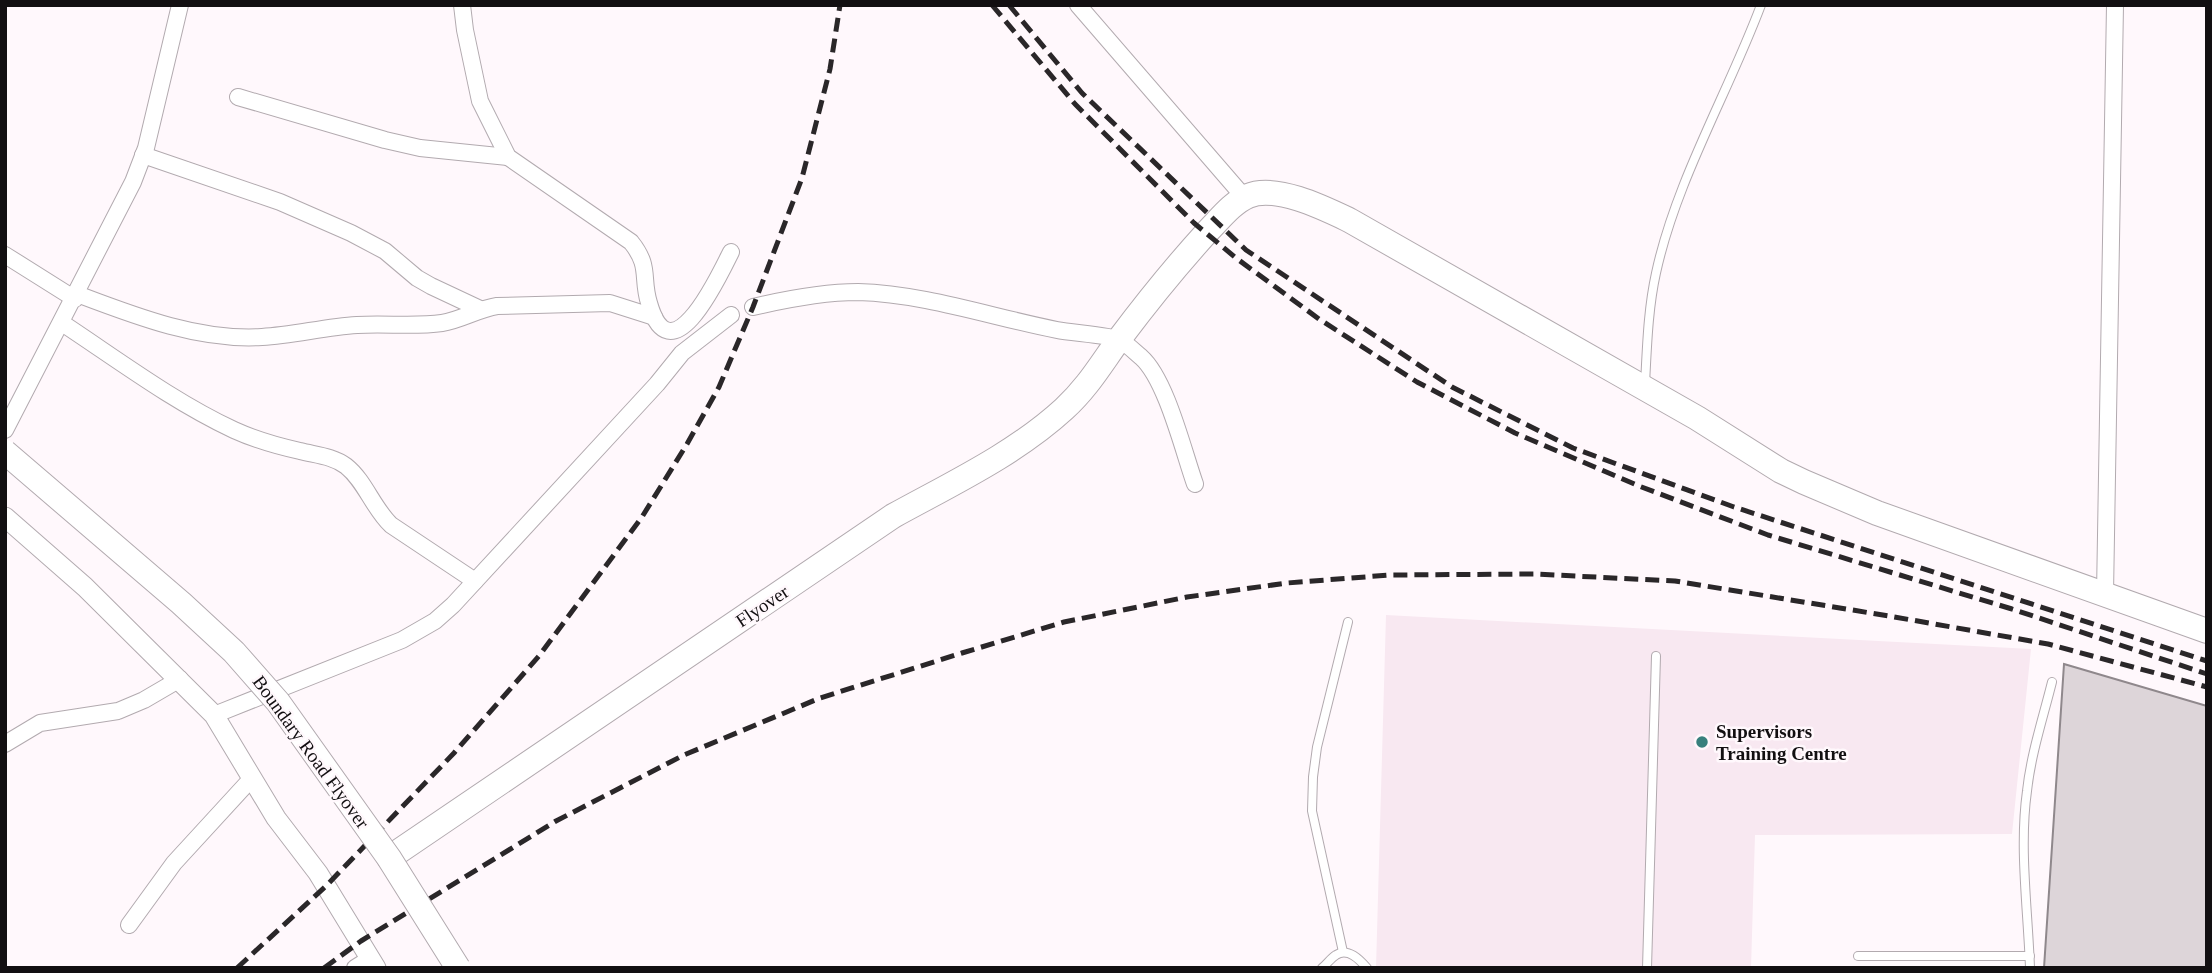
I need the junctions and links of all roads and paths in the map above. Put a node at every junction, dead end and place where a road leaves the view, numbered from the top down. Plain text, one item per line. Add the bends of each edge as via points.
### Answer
1 (180, 5) edge
2 (462, 5) edge
3 (1078, 5) edge
4 (1761, 5) edge
5 (2115, 5) edge
6 (238, 97) dead end
7 (143, 155) junction
8 (508, 157) junction
9 (1244, 197) junction
10 (731, 252) dead end
11 (5, 255) edge
12 (76, 296) junction
13 (753, 307) dead end
14 (480, 309) junction
15 (731, 315) dead end
16 (654, 317) junction
17 (62, 323) junction
18 (1119, 340) junction
19 (1644, 388) junction
20 (5, 430) edge
21 (5, 452) edge
22 (1195, 484) dead end
23 (5, 517) edge
24 (475, 581) junction
25 (2105, 594) junction
26 (1348, 622) dead end
27 (2207, 631) edge
28 (1656, 656) dead end
29 (180, 679) junction
30 (2052, 682) dead end
31 (214, 715) junction
32 (5, 744) edge
33 (252, 778) junction
34 (389, 858) junction
35 (129, 925) dead end
36 (1343, 952) junction
37 (1858, 956) dead end
38 (2030, 956) junction
39 (367, 965) edge
40 (458, 968) edge
41 (1322, 968) edge
42 (1367, 968) edge
43 (1647, 968) edge
44 (2030, 968) edge

1 - 7 street
2 - 8 street via 480,100
3 - 9 street
4 - 19 lane via 1664,242 1650,308
5 - 25 street
6 - 8 street via 420,148
7 - 12 street
7 - 14 street via 280,202 351,233 385,251 424,282
8 - 16 street via 631,242 645,267
9 - 18 main road, Flyover via 1192,248
9 - 19 main road via 1280,195 1330,211
10 - 16 street via 708,297 687,324 667,330
11 - 12 street
12 - 14 street via 125,313 227,337 440,323
12 - 17 street
13 - 18 street via 830,294 885,294
14 - 16 street via 600,303
15 - 24 street via 682,353
17 - 20 street
17 - 24 street via 234,430 344,464 390,525
18 - 22 street via 1152,369
18 - 34 main road, Flyover via 1099,372 1030,437 893,516
19 - 25 main road via 1781,471 1834,496
21 - 34 main road, Boundary Road Flyover, bridge via 234,652 278,702
23 - 29 street
24 - 31 street via 435,621 402,640
25 - 27 main road
26 - 36 lane via 1317,747 1312,811
28 - 43 lane
29 - 31 street
29 - 32 street via 118,711 40,723
30 - 38 lane via 2033,757 2024,826
31 - 33 street
33 - 35 street via 174,863
33 - 39 street via 318,873
34 - 40 main road, Boundary Road Flyover, bridge
36 - 41 lane
36 - 42 lane
37 - 38 lane
38 - 44 lane

